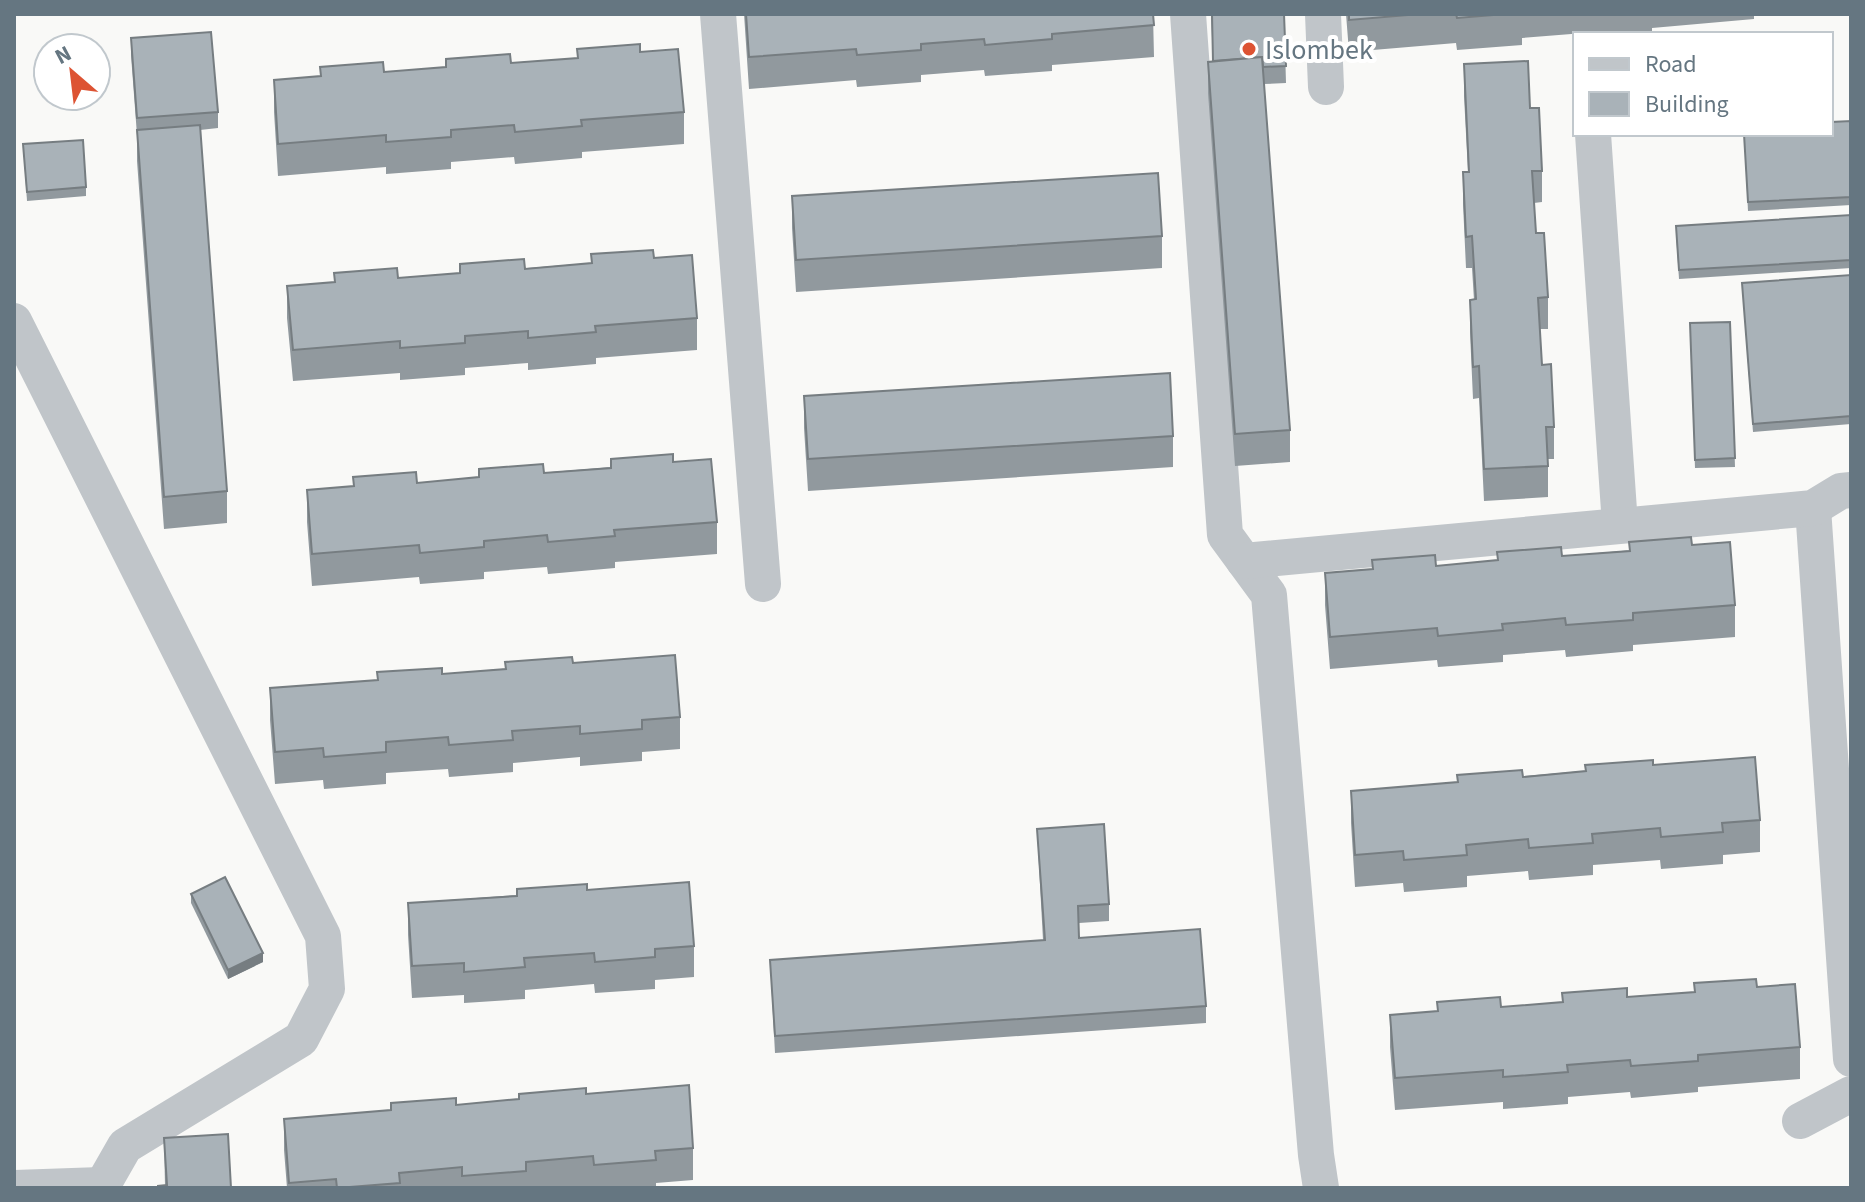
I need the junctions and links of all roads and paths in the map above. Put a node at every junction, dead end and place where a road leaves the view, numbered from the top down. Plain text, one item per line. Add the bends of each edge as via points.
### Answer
1 (718, 14) edge
2 (1188, 14) edge
3 (1323, 14) edge
4 (1326, 87) dead end
5 (1593, 136) edge
6 (14, 321) edge
7 (1851, 490) edge
8 (1813, 508) junction
9 (1620, 525) junction
10 (1244, 561) junction
11 (763, 584) dead end
12 (1851, 1059) edge
13 (1851, 1094) edge
14 (1800, 1121) dead end
15 (101, 1187) edge
16 (15, 1188) edge
17 (1321, 1188) edge

1 - 11 street
2 - 10 street via 1225,535
3 - 4 street
5 - 9 street
6 - 15 street via 323,936 327,989 301,1039 125,1146
7 - 8 street
8 - 9 street
8 - 12 street
9 - 10 street
10 - 17 street via 1269,595
13 - 14 street
15 - 16 street

